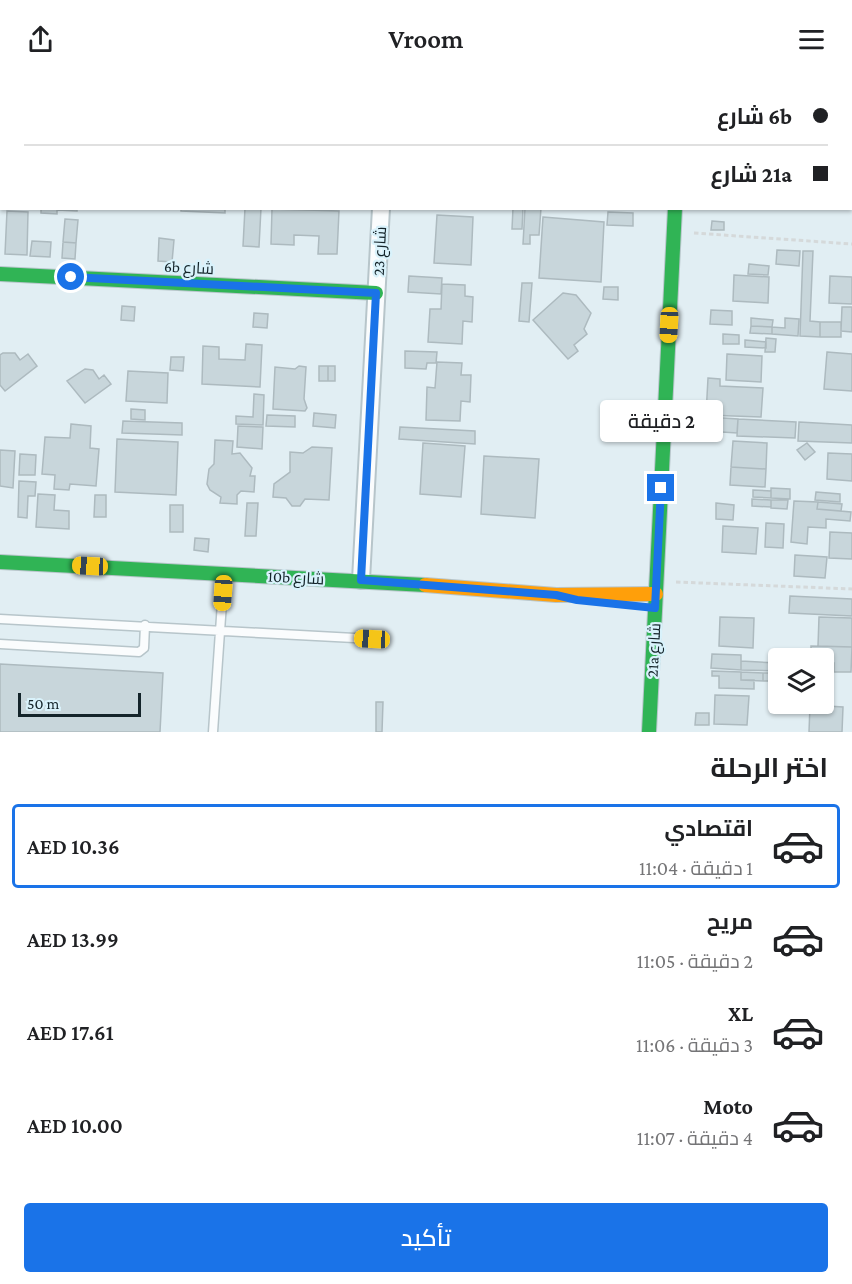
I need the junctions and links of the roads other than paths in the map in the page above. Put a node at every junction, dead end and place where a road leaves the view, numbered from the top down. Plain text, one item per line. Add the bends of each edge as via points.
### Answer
1 (381, 210) edge
2 (675, 210) edge
3 (0, 274) edge
4 (376, 293) junction
5 (0, 562) edge
6 (225, 573) junction
7 (361, 580) junction
8 (656, 594) junction
9 (556, 595) joint
10 (0, 620) edge
11 (145, 625) junction
12 (220, 631) junction
13 (372, 639) dead end
14 (0, 644) edge
15 (213, 732) edge
16 (649, 732) edge

1 - 4 street, شارع 23
2 - 8 street, 21a شارع
3 - 4 street, 6b شارع
4 - 7 street, شارع 23
5 - 6 street, 10b شارع
6 - 7 street, 10b شارع
6 - 12 lane
7 - 9 street, 10b شارع
8 - 9 street, 10b شارع via 577,600
8 - 16 street, 21a شارع
10 - 11 lane
11 - 12 lane
11 - 14 lane via 144,648 138,652
12 - 13 lane
12 - 15 lane

